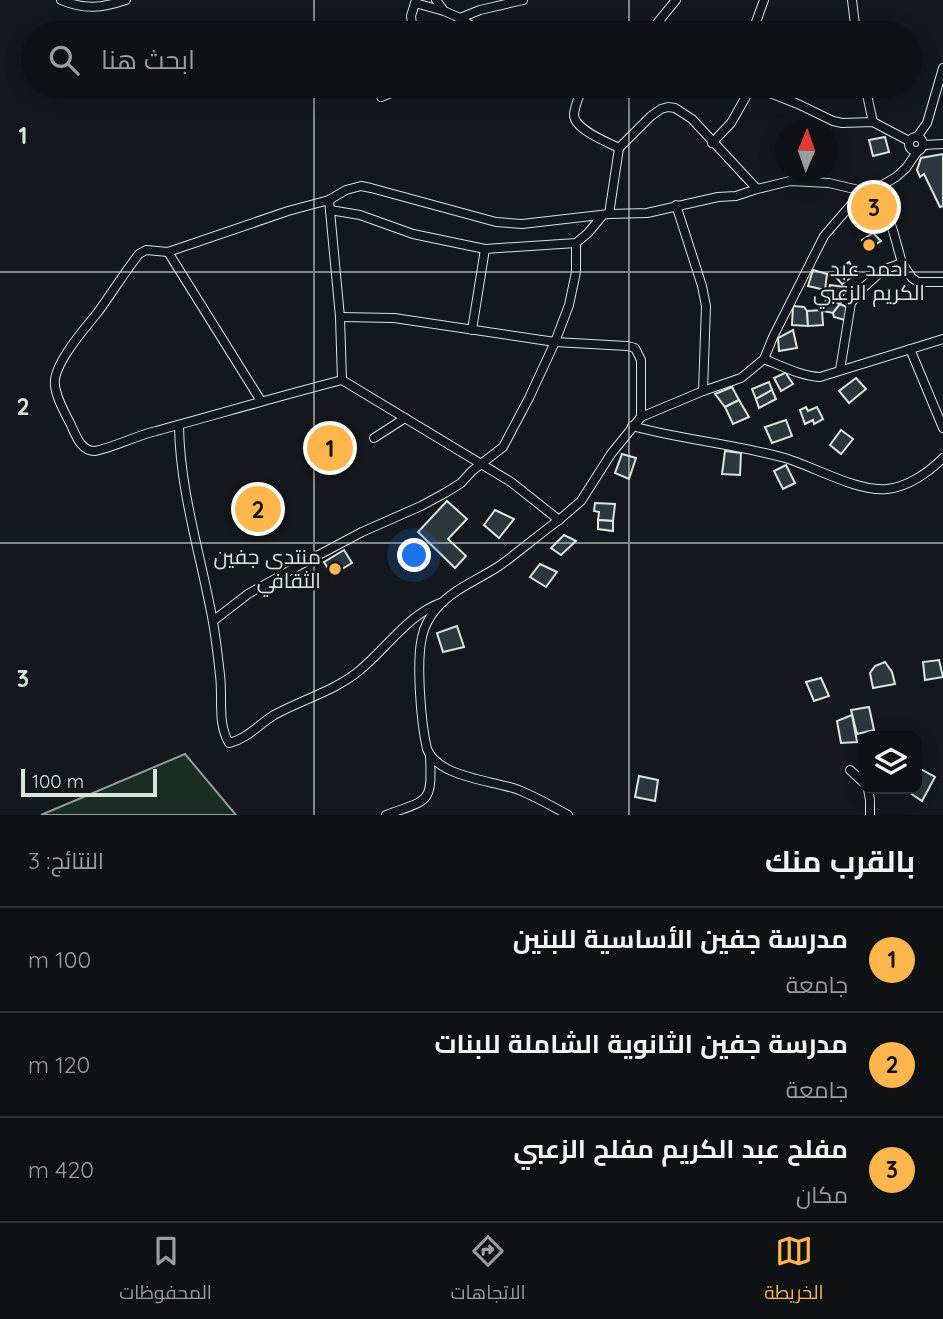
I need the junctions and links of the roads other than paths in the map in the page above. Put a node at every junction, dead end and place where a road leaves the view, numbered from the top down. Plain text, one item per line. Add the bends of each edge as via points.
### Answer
1 (61, 0) edge
2 (126, 0) edge
3 (436, 0) edge
4 (523, 0) edge
5 (676, 0) edge
6 (764, 0) edge
7 (852, 0) edge
8 (412, 2) edge
9 (444, 11) junction
10 (460, 18) junction
11 (412, 21) edge
12 (464, 21) edge
13 (659, 21) edge
14 (756, 21) edge
15 (855, 21) edge
16 (943, 68) edge
17 (578, 98) edge
18 (745, 98) edge
19 (783, 98) edge
20 (868, 98) edge
21 (873, 121) junction
22 (712, 143) junction
23 (916, 143) junction
24 (943, 144) edge
25 (619, 148) junction
26 (879, 187) junction
27 (757, 189) junction
28 (863, 191) junction
29 (329, 200) junction
30 (676, 205) junction
31 (330, 210) junction
32 (606, 214) junction
33 (576, 243) junction
34 (485, 248) junction
35 (168, 251) junction
36 (902, 263) junction
37 (943, 282) edge
38 (340, 317) junction
39 (472, 330) junction
40 (943, 339) edge
41 (555, 342) junction
42 (910, 349) junction
43 (764, 359) junction
44 (839, 370) junction
45 (342, 380) junction
46 (703, 391) junction
47 (261, 401) junction
48 (641, 417) junction
49 (405, 418) junction
50 (179, 426) junction
51 (632, 426) junction
52 (943, 428) edge
53 (374, 438) dead end
54 (943, 458) edge
55 (481, 464) junction
56 (559, 520) junction
57 (443, 601) junction
58 (213, 621) junction
59 (430, 755) junction
60 (850, 770) dead end
61 (859, 778) edge
62 (869, 794) edge
63 (386, 815) edge
64 (568, 815) edge
65 (870, 815) edge

1 - 2 street via 102,7
3 - 9 street
4 - 10 street
5 - 13 street
6 - 14 street
7 - 15 street
8 - 9 street
8 - 11 street
9 - 10 street
10 - 12 street
16 - 23 street via 927,123
17 - 25 street via 575,122
18 - 22 street
19 - 21 street via 833,121
20 - 21 street
21 - 23 street
22 - 25 street via 682,111 668,107 651,116
22 - 27 street
23 - 24 street
23 - 26 street via 906,168
25 - 32 street
26 - 28 street
26 - 36 street
27 - 28 street via 805,181
27 - 30 street
28 - 43 street via 824,236
29 - 31 street
29 - 32 street via 361,186 504,223
29 - 35 street
30 - 32 street via 647,213
30 - 46 street via 706,306
31 - 34 street via 360,215 413,234
31 - 38 street
32 - 33 street
33 - 34 street
33 - 41 street via 573,287
34 - 39 street
35 - 47 street
35 - 50 street via 139,254 62,362 55,385 69,422 89,451
36 - 37 street via 918,282
36 - 44 street via 883,270 851,303
38 - 39 street via 394,318
38 - 45 street
39 - 41 street
40 - 42 street
41 - 48 street via 635,348 640,360
41 - 55 street via 503,447
42 - 44 street
42 - 52 street
43 - 44 street via 812,376
43 - 46 street via 741,378
45 - 47 street
45 - 49 street
46 - 48 street
47 - 50 street
48 - 51 street
49 - 53 street
49 - 55 street
50 - 58 street via 182,470
51 - 54 street via 779,457 870,488 897,487
51 - 56 street via 581,502
55 - 56 street
55 - 58 street via 445,493 298,566 248,594
56 - 57 street
57 - 58 street via 412,619 347,680 229,743 222,730
57 - 59 street via 426,625 420,648 422,716
59 - 63 street via 430,786 424,800
59 - 64 street via 452,772 530,794
60 - 61 street
62 - 65 street

